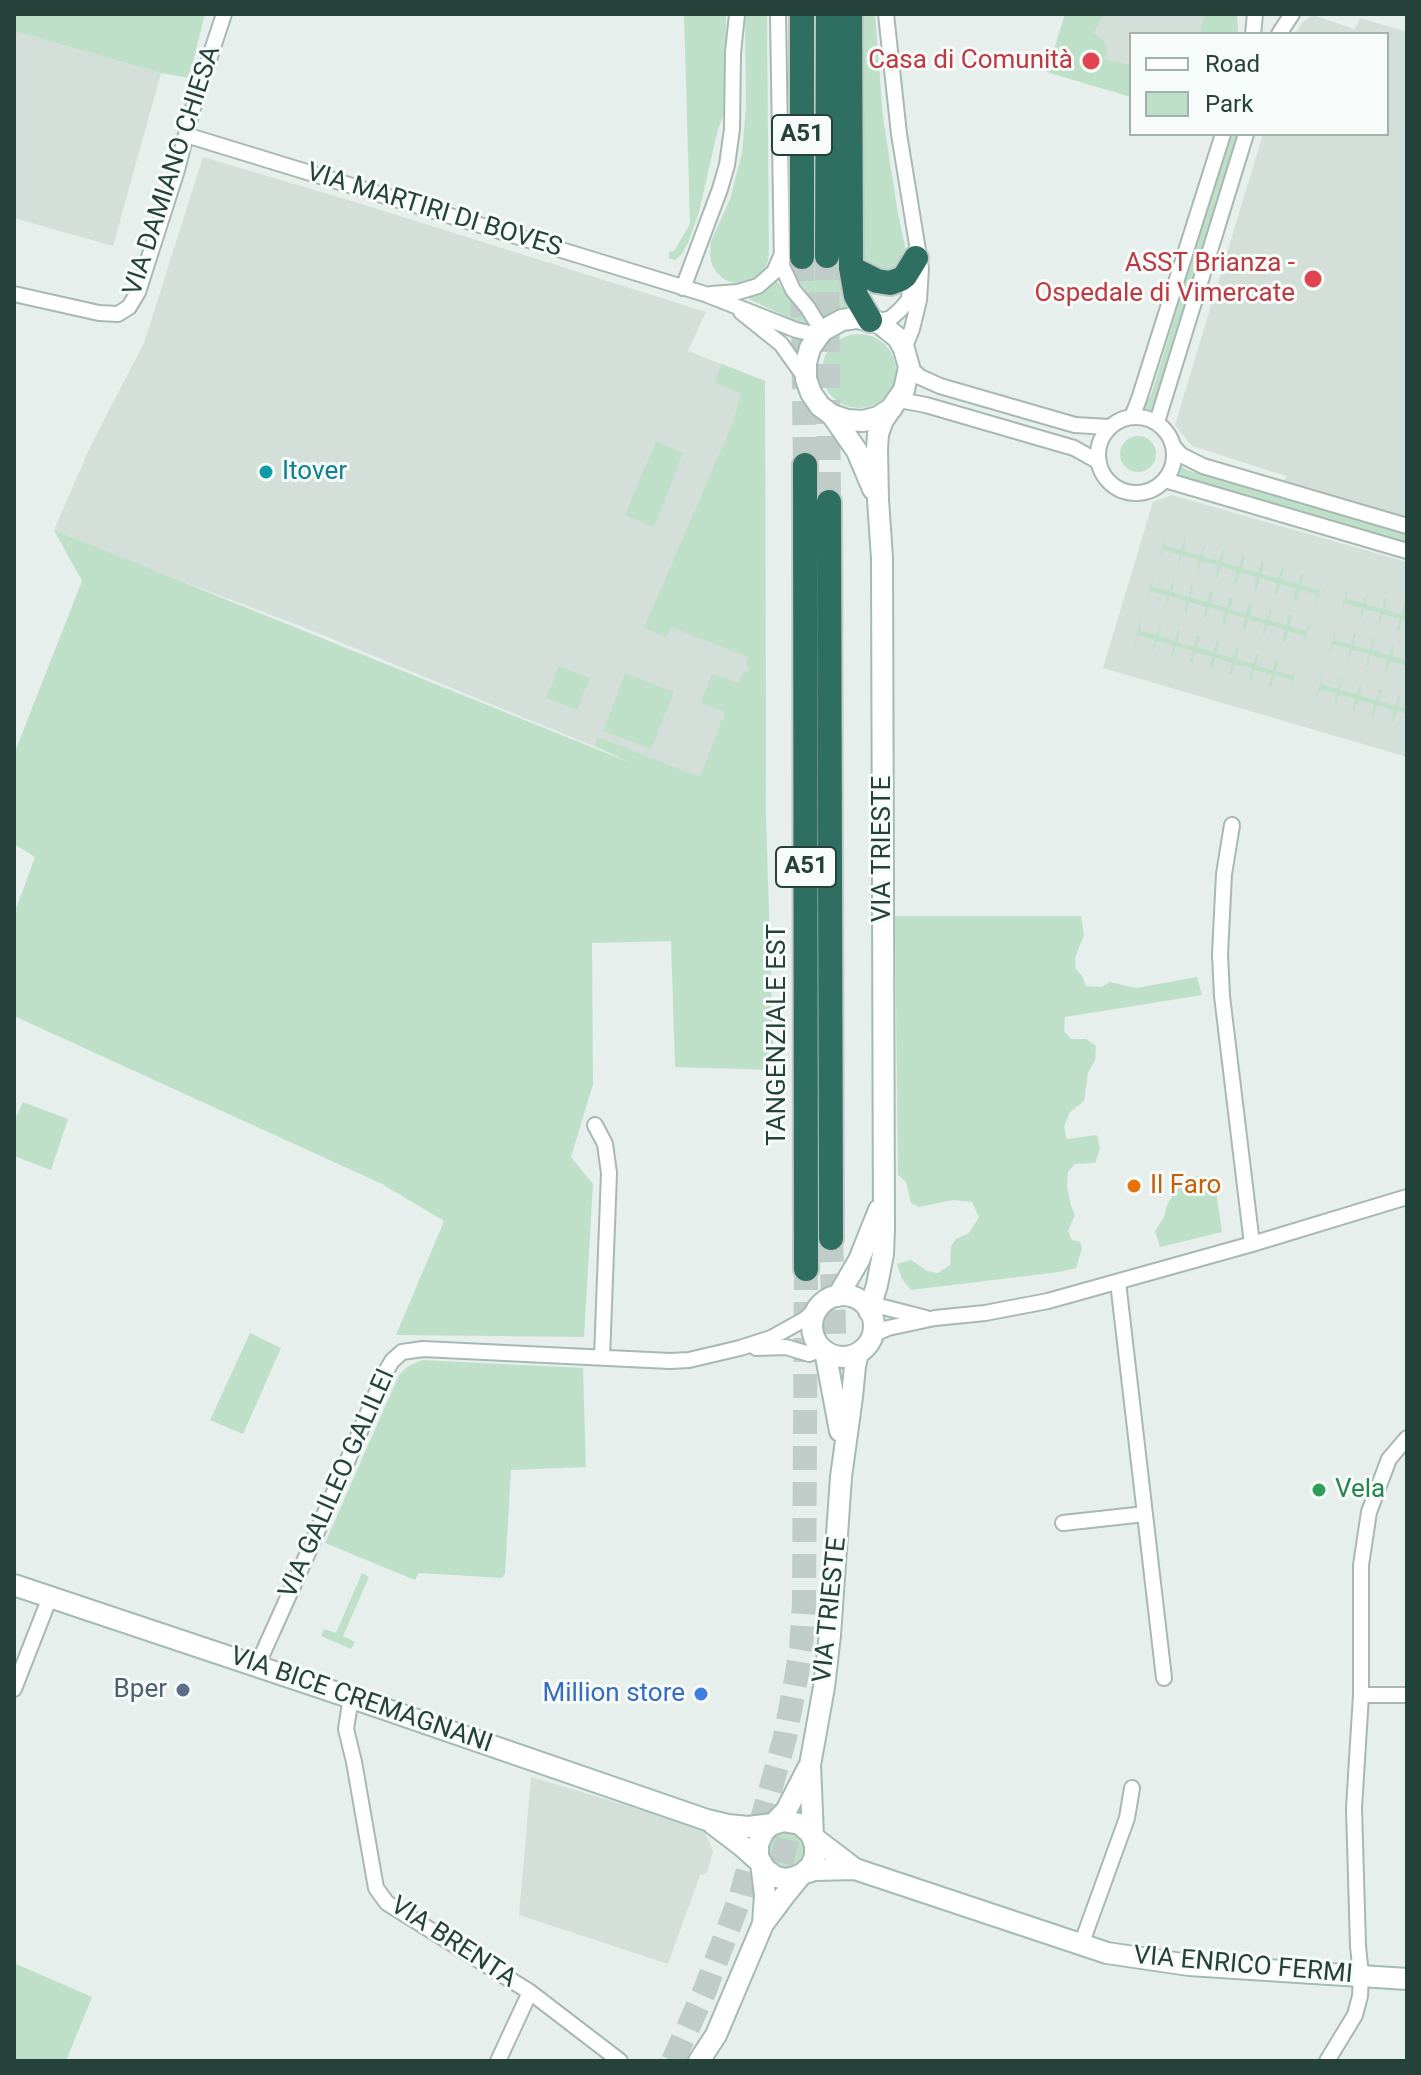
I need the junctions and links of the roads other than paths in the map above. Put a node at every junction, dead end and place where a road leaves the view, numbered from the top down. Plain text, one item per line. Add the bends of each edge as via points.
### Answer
1 (224, 14) edge
2 (737, 14) edge
3 (778, 14) edge
4 (802, 14) edge
5 (828, 14) edge
6 (850, 14) edge
7 (886, 14) edge
8 (1292, 14) edge
9 (1280, 32) edge
10 (186, 135) junction
11 (1222, 136) edge
12 (1245, 136) edge
13 (916, 249) junction
14 (792, 256) junction
15 (827, 256) tunnel mouth
16 (851, 268) junction
17 (683, 288) junction
18 (14, 294) edge
19 (705, 294) junction
20 (734, 307) junction
21 (874, 321) junction
22 (820, 333) junction
23 (906, 358) junction
24 (806, 379) junction
25 (895, 404) junction
26 (832, 415) junction
27 (1132, 417) junction
28 (1157, 422) junction
29 (1109, 427) junction
30 (1174, 447) junction
31 (1099, 462) junction
32 (805, 465) tunnel mouth
33 (1165, 480) junction
34 (878, 500) junction
35 (829, 502) tunnel mouth
36 (1407, 526) edge
37 (1407, 551) edge
38 (1232, 825) dead end
39 (595, 1125) dead end
40 (1407, 1197) edge
41 (883, 1199) junction
42 (831, 1238) tunnel mouth
43 (1252, 1244) junction
44 (806, 1269) tunnel mouth
45 (1118, 1282) junction
46 (838, 1296) junction
47 (817, 1309) junction
48 (869, 1311) junction
49 (935, 1318) junction
50 (872, 1335) junction
51 (740, 1348) junction
52 (824, 1350) junction
53 (858, 1353) junction
54 (602, 1357) junction
55 (1407, 1438) edge
56 (844, 1455) junction
57 (1145, 1514) junction
58 (1063, 1523) dead end
59 (14, 1585) edge
60 (50, 1597) junction
61 (257, 1666) junction
62 (1164, 1678) dead end
63 (14, 1689) edge
64 (1361, 1695) junction
65 (1407, 1695) edge
66 (351, 1697) junction
67 (810, 1765) junction
68 (1132, 1788) dead end
69 (707, 1820) junction
70 (773, 1824) junction
71 (813, 1837) junction
72 (761, 1863) junction
73 (855, 1869) junction
74 (802, 1874) junction
75 (763, 1924) junction
76 (1081, 1945) junction
77 (1361, 1975) junction
78 (1407, 1979) edge
79 (530, 1992) junction
80 (716, 2035) junction
81 (616, 2057) edge
82 (498, 2061) edge
83 (627, 2061) edge
84 (699, 2061) edge
85 (710, 2061) edge
86 (1327, 2061) edge

1 - 10 street, VIA DAMIANO CHIESA
2 - 17 street via 727,165
3 - 14 street
4 - 14 highway, A51
5 - 15 highway, A51
6 - 16 highway
7 - 13 street, VIA TRIESTE
8 - 9 street
10 - 17 street, VIA MARTIRI DI BOVES
10 - 18 street, VIA DAMIANO CHIESA via 129,307 118,314 99,313
11 - 27 street
12 - 28 street
13 - 16 highway via 905,276 890,283
13 - 21 street, VIA TRIESTE via 908,301 891,318
13 - 23 street, VIA TRIESTE via 919,300
14 - 19 street, VIA MARTIRI DI BOVES via 758,286
14 - 22 street via 786,277
16 - 21 highway via 856,296
17 - 19 street, VIA MARTIRI DI BOVES
19 - 20 street, VIA MARTIRI DI BOVES
20 - 22 street, VIA MARTIRI DI BOVES via 796,330
20 - 24 street, VIA MARTIRI DI BOVES via 781,344
21 - 22 street, VIA TRIESTE via 842,320
21 - 23 street via 898,338
22 - 24 street via 810,348
23 - 25 street, VIA TRIESTE via 904,390
23 - 29 street via 920,377 940,386 1075,425
24 - 26 street, VIA TRIESTE via 820,406
25 - 26 street via 863,421
25 - 31 street via 926,405 1074,448
25 - 34 street, VIA TRIESTE via 878,434
26 - 34 street, VIA TRIESTE via 857,451
27 - 28 street
27 - 29 street
28 - 30 street
29 - 31 street via 1098,450
30 - 33 street
30 - 36 street via 1203,466
31 - 33 street via 1110,483 1132,493
32 - 44 highway, TANGENZIALE EST / A51
33 - 37 street
34 - 41 street, VIA TRIESTE
35 - 42 highway, TANGENZIALE EST / A51
38 - 43 street via 1224,874 1222,996
39 - 54 street via 605,1144 609,1173
40 - 43 street
41 - 46 street, VIA TRIESTE
41 - 48 street, VIA TRIESTE via 883,1254
43 - 45 street
45 - 49 street via 1048,1301
45 - 57 street
46 - 47 street, VIA TRIESTE
46 - 48 street via 858,1300
47 - 51 street, VIA GALILEO GALILEI via 771,1338
47 - 52 street, VIA TRIESTE via 812,1327
48 - 49 street via 883,1307
48 - 50 street, VIA TRIESTE
49 - 50 street
50 - 53 street, VIA TRIESTE
51 - 52 street, VIA GALILEO GALILEI via 786,1347 809,1354
51 - 54 street, VIA GALILEO GALILEI via 689,1360
52 - 53 street via 839,1357
52 - 56 street, VIA TRIESTE
53 - 56 street, VIA TRIESTE
54 - 61 street, VIA GALILEO GALILEI via 423,1349 397,1356
55 - 64 street via 1389,1459 1369,1512 1361,1565
56 - 67 street, VIA TRIESTE via 830,1635
57 - 58 street
57 - 62 street
59 - 60 street, VIA BICE CREMAGNANI
60 - 61 street, VIA BICE CREMAGNANI
60 - 63 street
61 - 66 street, VIA BICE CREMAGNANI
64 - 65 street
64 - 77 street via 1354,1808
66 - 69 street, VIA BICE CREMAGNANI
66 - 79 street, VIA BRENTA via 346,1729 376,1888 387,1903
67 - 70 street, VIA TRIESTE via 786,1811
67 - 71 street, VIA TRIESTE
68 - 76 street via 1127,1818
69 - 70 street, VIA BICE CREMAGNANI via 748,1827
69 - 72 street, VIA BICE CREMAGNANI
70 - 71 street via 794,1821
70 - 72 street via 758,1843
71 - 73 street, VIA ENRICO FERMI
71 - 74 street via 815,1856
72 - 74 street via 782,1878
72 - 75 street
73 - 74 street, VIA ENRICO FERMI
73 - 76 street, VIA ENRICO FERMI
74 - 75 street
75 - 80 street
76 - 77 street, VIA ENRICO FERMI via 1189,1965
77 - 78 street, VIA ENRICO FERMI
77 - 86 street via 1355,2015
79 - 81 street, VIA BRENTA
79 - 82 street
80 - 84 street
80 - 85 street
81 - 83 street, VIA BRENTA

